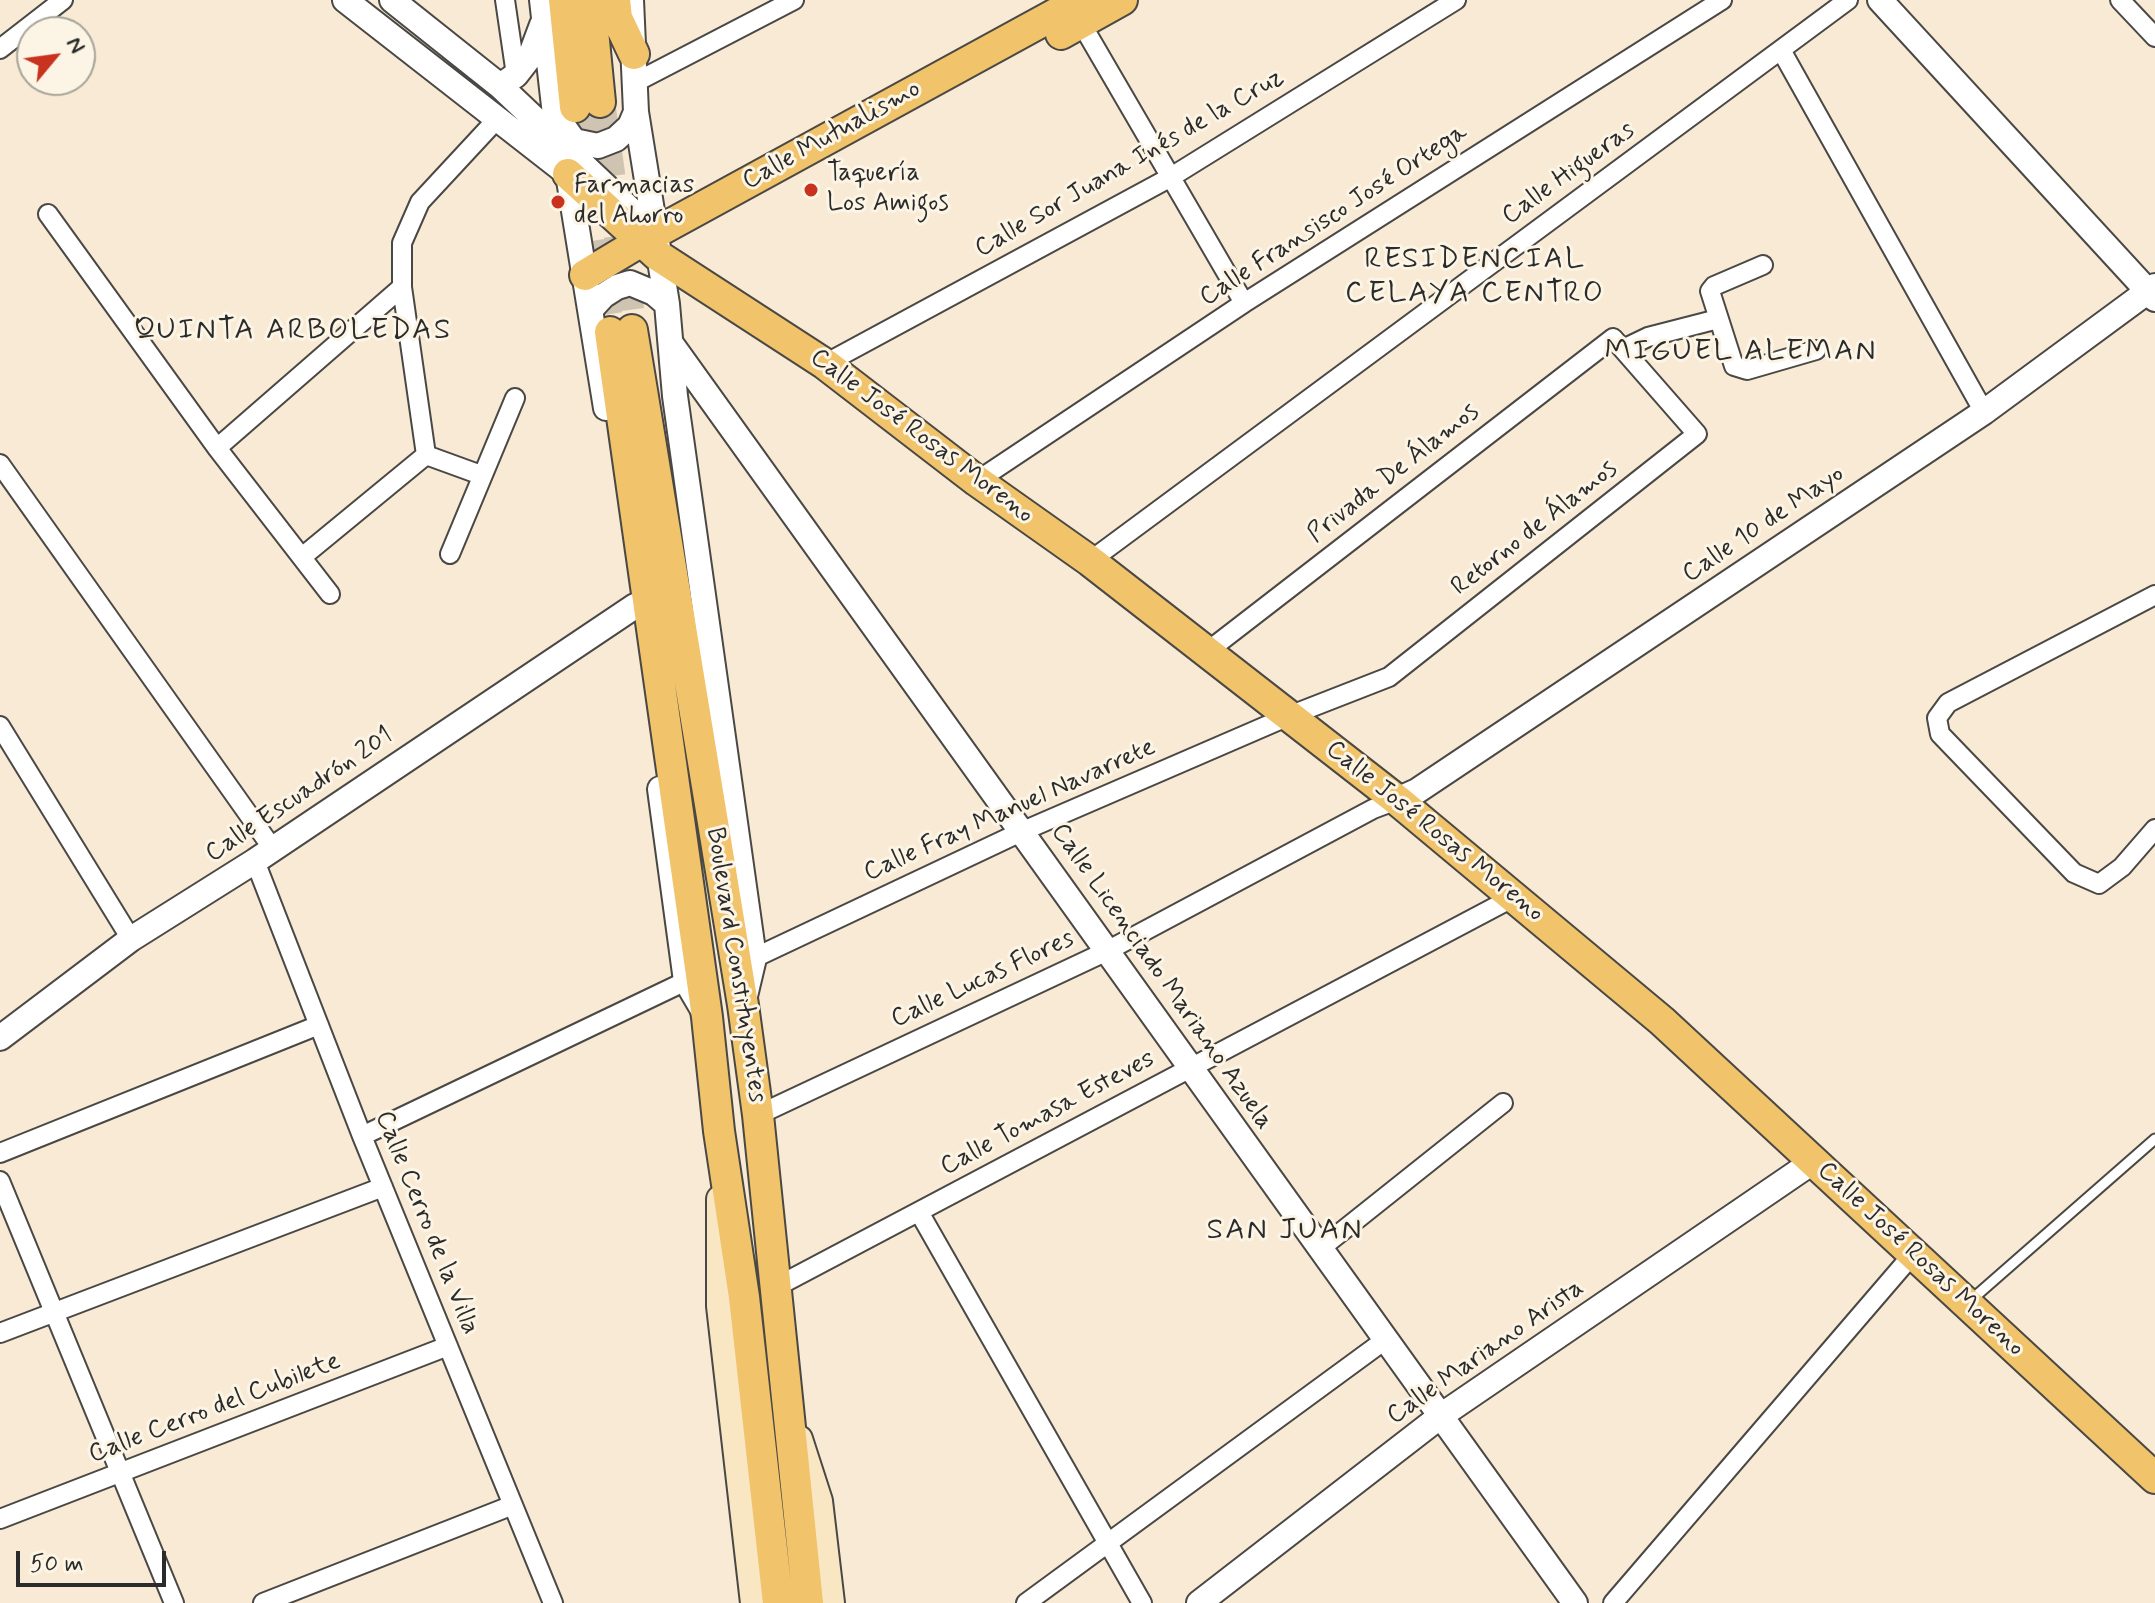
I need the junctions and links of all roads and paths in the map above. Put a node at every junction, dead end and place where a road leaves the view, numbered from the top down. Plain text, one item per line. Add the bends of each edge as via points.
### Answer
1 (63, 0) edge
2 (345, 0) edge
3 (392, 0) edge
4 (505, 0) edge
5 (590, 0) edge
6 (615, 0) edge
7 (631, 0) edge
8 (794, 0) edge
9 (1122, 0) edge
10 (1456, 0) edge
11 (1722, 0) edge
12 (1848, 0) edge
13 (1880, 0) edge
14 (2120, 0) edge
15 (550, 6) edge
16 (1075, 7) edge
17 (2155, 36) edge
18 (0, 49) edge
19 (1781, 50) junction
20 (634, 69) junction
21 (508, 81) junction
22 (577, 108) junction
23 (636, 112) junction
24 (498, 118) junction
25 (561, 144) junction
26 (568, 174) junction
27 (1171, 177) junction
28 (48, 214) dead end
29 (652, 243) junction
30 (1763, 265) dead end
31 (585, 275) junction
32 (402, 287) junction
33 (2153, 292) edge
34 (1244, 303) junction
35 (667, 304) junction
36 (1718, 319) junction
37 (611, 324) junction
38 (1618, 344) junction
39 (672, 345) junction
40 (1816, 350) dead end
41 (825, 364) junction
42 (700, 384) junction
43 (675, 396) junction
44 (515, 398) dead end
45 (1984, 412) junction
46 (217, 448) junction
47 (426, 455) junction
48 (0, 464) edge
49 (481, 475) junction
50 (977, 481) junction
51 (450, 554) dead end
52 (302, 557) junction
53 (1090, 561) junction
54 (330, 594) dead end
55 (2155, 595) edge
56 (635, 606) junction
57 (1208, 651) junction
58 (1289, 716) junction
59 (0, 726) edge
60 (1397, 800) junction
61 (2155, 829) edge
62 (1023, 831) junction
63 (264, 855) junction
64 (1514, 897) junction
65 (131, 939) junction
66 (1105, 952) junction
67 (754, 958) junction
68 (686, 981) junction
69 (743, 1005) junction
70 (707, 1017) junction
71 (319, 1025) junction
72 (0, 1038) edge
73 (1189, 1069) junction
74 (1503, 1103) dead end
75 (758, 1115) junction
76 (719, 1131) junction
77 (362, 1136) junction
78 (2155, 1139) edge
79 (0, 1153) edge
80 (1814, 1161) junction
81 (0, 1181) edge
82 (383, 1187) junction
83 (919, 1212) junction
84 (1321, 1248) junction
85 (1913, 1254) junction
86 (776, 1287) junction
87 (1967, 1303) junction
88 (55, 1311) junction
89 (0, 1333) edge
90 (1385, 1340) junction
91 (448, 1346) junction
92 (785, 1398) junction
93 (1442, 1415) junction
94 (121, 1473) junction
95 (2155, 1478) edge
96 (513, 1505) junction
97 (0, 1519) edge
98 (1106, 1543) junction
99 (174, 1603) edge
100 (263, 1603) edge
101 (553, 1603) edge
102 (754, 1603) edge
103 (778, 1603) edge
104 (808, 1603) edge
105 (831, 1603) edge
106 (1026, 1603) edge
107 (1142, 1603) edge
108 (1199, 1603) edge
109 (1575, 1603) edge
110 (1613, 1603) edge

1 - 18 street
2 - 24 street
3 - 21 street
4 - 21 street
5 - 22 main road
6 - 20 main road
7 - 20 street
8 - 20 street
9 - 16 main road, Calle Mutualismo
10 - 27 street, Calle Sor Juana Inés de la Cruz
11 - 34 street, Calle Fransisco José Ortega
12 - 19 street, Calle Higueras
13 - 33 street
14 - 17 street
15 - 21 street via 530,57
15 - 22 main road
16 - 27 street
16 - 29 main road, Calle Mutualismo
19 - 45 street
19 - 53 street, Calle Higueras
20 - 23 street
21 - 25 street
22 - 23 street via 574,141 598,146 616,139
22 - 25 street
23 - 29 street
24 - 26 street
24 - 32 street via 420,202 402,243
25 - 26 street
25 - 29 street
26 - 29 main road, Calle José Rosas Moreno
26 - 31 street
27 - 34 street
27 - 41 street, Calle Sor Juana Inés de la Cruz
28 - 46 street
29 - 31 main road, Calle Mutualismo
29 - 35 street
29 - 41 main road, Calle José Rosas Moreno
30 - 36 street via 1714,286 1710,299
31 - 37 street
32 - 46 street
32 - 47 street
33 - 45 street, Calle 10 de Mayo
34 - 50 street, Calle Fransisco José Ortega
35 - 37 street via 630,283 617,287 603,296
35 - 39 street
36 - 38 street, Privada De Álamos
36 - 40 street via 1739,368
37 - 56 street
37 - 69 main road, Boulevard Constituyentes
37 - 70 main road, Boulevard Constituyentes
38 - 57 street, Privada De Álamos
38 - 58 street, Retorno de Álamos via 1697,434 1389,677
39 - 42 street, Calle Licenciado Mariano Azuela
39 - 43 street
41 - 50 main road, Calle José Rosas Moreno
42 - 43 street
42 - 62 street, Calle Licenciado Mariano Azuela
43 - 67 street
44 - 49 street
45 - 60 street, Calle 10 de Mayo
46 - 52 street
47 - 49 street
47 - 52 street
48 - 63 street, Calle Cerro de la Villa
49 - 51 street
50 - 53 main road, Calle José Rosas Moreno
52 - 54 street
53 - 57 main road, Calle José Rosas Moreno
55 - 61 street via 1948,703 1937,718 1940,734 2074,873 2099,884
56 - 63 street, Calle Escuadrón 201
56 - 68 street
57 - 58 main road, Calle José Rosas Moreno
58 - 60 main road, Calle José Rosas Moreno
58 - 62 street, Calle Fray Manuel Navarrete
59 - 65 street
60 - 64 main road, Calle José Rosas Moreno
60 - 66 street, Calle Lucas Flores
62 - 66 street, Calle Licenciado Mariano Azuela
62 - 67 street, Calle Fray Manuel Navarrete
63 - 65 street, Calle Escuadrón 201
63 - 71 street, Calle Cerro de la Villa
64 - 73 street, Calle Tomasa Esteves
64 - 80 main road, Calle José Rosas Moreno via 1662,1021
65 - 72 street, Calle Escuadrón 201
66 - 73 street, Calle Licenciado Mariano Azuela
66 - 75 street, Calle Lucas Flores
67 - 69 street
68 - 70 street
68 - 77 street
69 - 75 main road, Boulevard Constituyentes
70 - 76 main road, Boulevard Constituyentes
71 - 77 street, Calle Cerro de la Villa
71 - 79 street
73 - 83 street, Calle Tomasa Esteves
73 - 84 street, Calle Licenciado Mariano Azuela
74 - 84 street
75 - 86 main road, Boulevard Constituyentes
76 - 102 main road via 720,1306
76 - 103 main road, Boulevard Constituyentes via 744,1297
77 - 82 street, Calle Cerro de la Villa
78 - 87 lane
80 - 85 main road, Calle José Rosas Moreno
80 - 93 street, Calle Mariano Arista
81 - 88 street
82 - 88 street
82 - 91 street, Calle Cerro de la Villa
83 - 86 street, Calle Tomasa Esteves
83 - 98 street
84 - 90 street, Calle Licenciado Mariano Azuela
85 - 87 main road, Calle José Rosas Moreno
85 - 110 street
86 - 92 main road, Boulevard Constituyentes
87 - 95 main road, Calle José Rosas Moreno
88 - 89 street
88 - 94 street
90 - 93 street, Calle Licenciado Mariano Azuela
90 - 98 street
91 - 94 street, Calle Cerro del Cubilete
91 - 96 street, Calle Cerro de la Villa
92 - 104 main road, Boulevard Constituyentes
92 - 105 main road via 819,1501
93 - 108 street, Calle Mariano Arista
93 - 109 street, Calle Licenciado Mariano Azuela
94 - 97 street, Calle Cerro del Cubilete
94 - 99 street
96 - 100 street
96 - 101 street, Calle Cerro de la Villa
98 - 106 street
98 - 107 street

